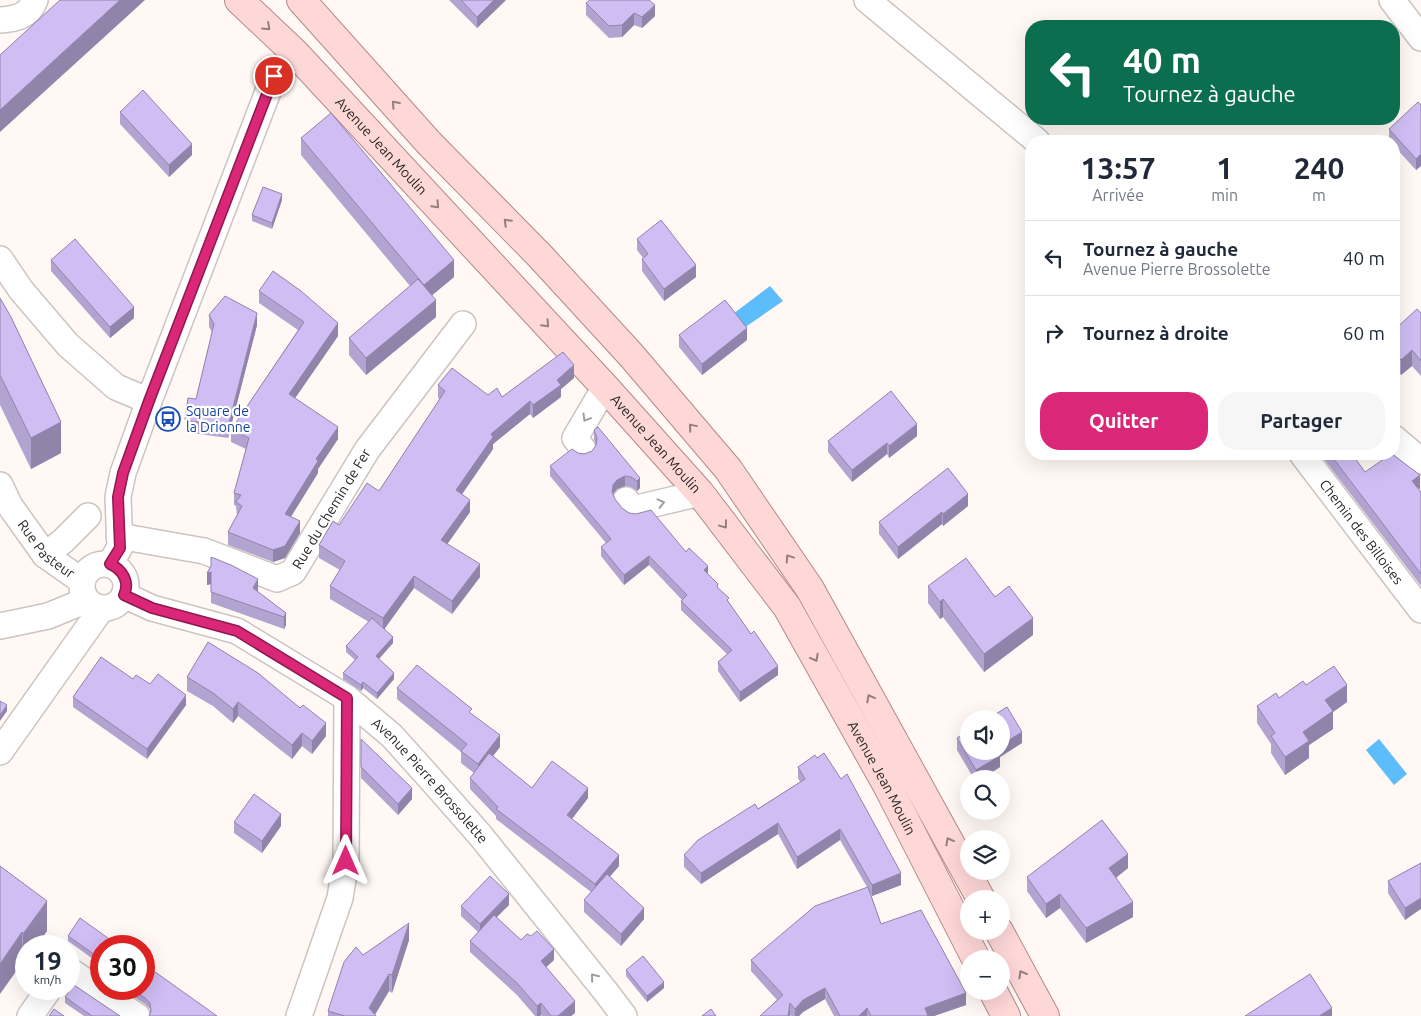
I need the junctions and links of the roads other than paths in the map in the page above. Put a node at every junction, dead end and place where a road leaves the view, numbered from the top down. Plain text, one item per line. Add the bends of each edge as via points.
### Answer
1 (35, 0) edge
2 (239, 0) edge
3 (302, 0) edge
4 (867, 0) edge
5 (1392, 0) edge
6 (0, 20) edge
7 (1421, 38) edge
8 (296, 54) junction
9 (1030, 135) edge
10 (0, 259) edge
11 (463, 324) dead end
12 (605, 387) junction
13 (149, 401) junction
14 (1400, 443) edge
15 (583, 448) dead end
16 (1307, 460) edge
17 (1421, 461) edge
18 (0, 485) edge
19 (700, 494) junction
20 (626, 500) dead end
21 (88, 516) dead end
22 (119, 536) junction
23 (45, 555) junction
24 (110, 564) junction
25 (124, 595) junction
26 (90, 596) junction
27 (1421, 610) edge
28 (0, 626) edge
29 (347, 698) junction
30 (0, 752) edge
31 (976, 890) edge
32 (1004, 940) edge
33 (971, 950) edge
34 (80, 977) edge
35 (41, 1000) edge
36 (998, 1000) edge
37 (30, 1016) edge
38 (137, 1016) edge
39 (299, 1016) edge
40 (624, 1016) edge
41 (1006, 1016) edge
42 (1045, 1016) edge

1 - 6 street via 32,8 16,19
2 -> 8 main road, Avenue Jean Moulin
31 -> 3 main road, Avenue Jean Moulin via 810,589 728,469 631,355 541,256 429,143
4 - 9 street
5 - 7 street
8 -> 12 main road, Avenue Jean Moulin
8 - 13 street via 274,76
10 - 13 street via 21,290 68,345 116,387
11 - 22 street, Rue du Chemin de Fer via 367,450 294,572 278,579 204,551
12 -> 15 street via 575,438
12 - 19 main road, Avenue Jean Moulin
13 - 22 street via 123,473 118,497
14 - 17 street
16 - 27 street, Chemin des Billoises
18 - 23 street, Rue Pasteur via 10,506
20 -> 19 street via 633,509
19 -> 33 main road, Avenue Jean Moulin via 787,607 888,787
21 - 23 street
22 - 24 street via 120,548
23 - 26 street, Rue Pasteur
24 - 25 street via 124,577
24 - 26 street via 92,567 86,574
25 - 26 street via 110,608
25 - 29 street, Avenue Pierre Brossolette via 152,608 237,631
26 - 28 street via 48,616
26 - 30 street
29 - 39 street via 346,861 340,898
40 -> 29 street, Avenue Pierre Brossolette via 436,785 392,736
42 -> 32 main road
34 - 38 street
35 - 37 street
36 - 41 main road

